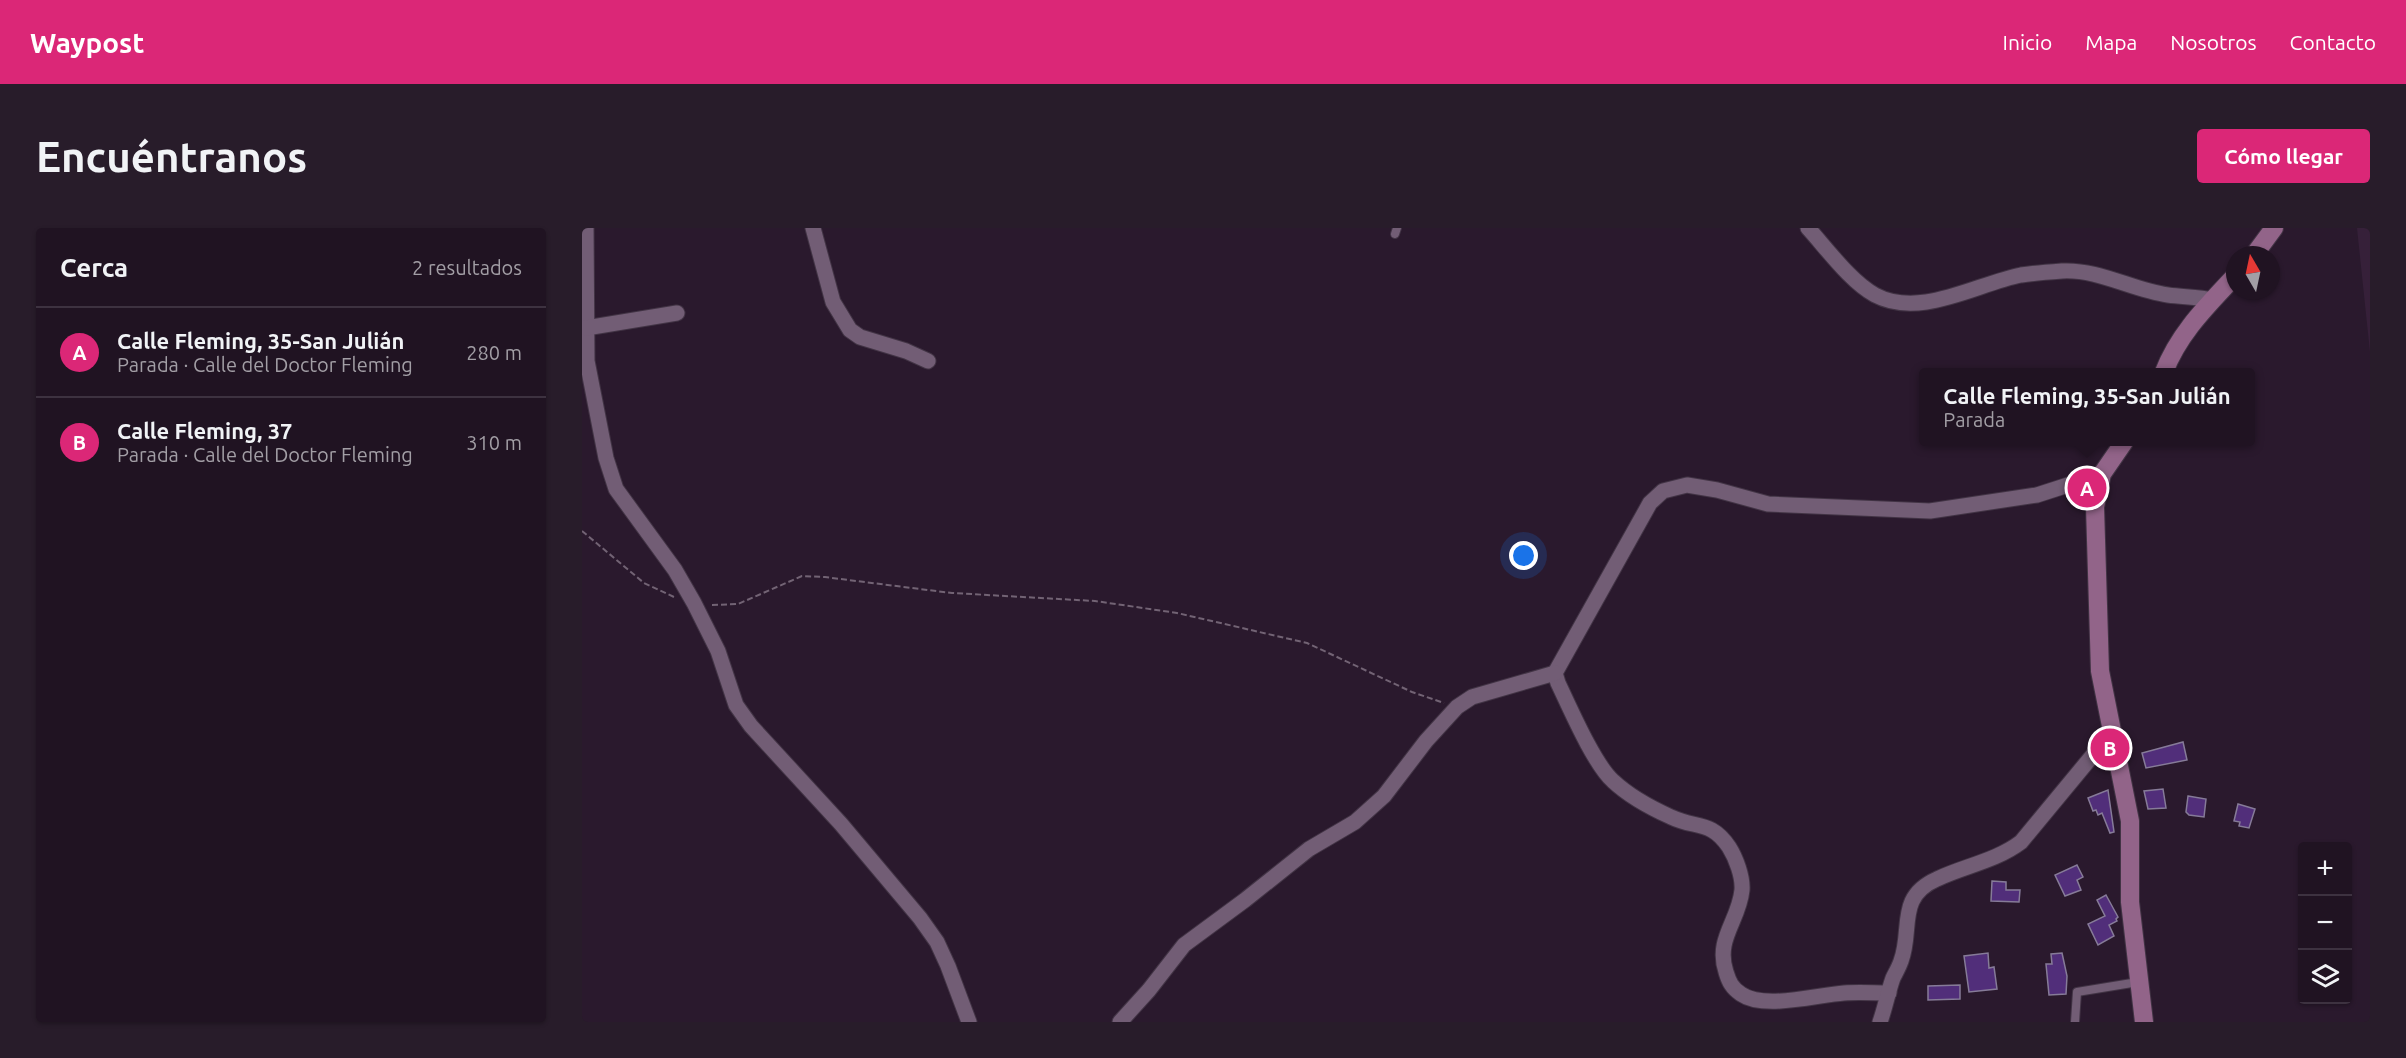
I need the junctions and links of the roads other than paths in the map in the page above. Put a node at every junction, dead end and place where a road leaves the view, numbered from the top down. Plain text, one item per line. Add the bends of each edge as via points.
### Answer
1 (586, 228) edge
2 (813, 228) edge
3 (1808, 228) edge
4 (2274, 228) edge
5 (2261, 246) edge
6 (2226, 286) edge
7 (2213, 300) junction
8 (677, 313) dead end
9 (586, 328) junction
10 (928, 361) dead end
11 (2166, 368) edge
12 (2121, 446) edge
13 (2102, 474) junction
14 (1555, 673) junction
15 (2112, 732) junction
16 (2138, 982) junction
17 (1889, 993) junction
18 (969, 1022) edge
19 (1120, 1022) edge
20 (1880, 1022) edge
21 (2075, 1022) edge
22 (2144, 1022) edge

1 - 9 street
2 - 10 street via 833,302 850,330
3 - 7 street via 1860,285 1901,303 1929,301 2020,275 2064,271 2094,274 2168,295
4 - 5 street
6 - 7 street
7 - 11 street via 2177,342
8 - 9 street
9 - 18 street via 587,361 616,489 694,603 718,651 736,705 920,918 948,966
12 - 13 street
13 - 14 street via 2037,495 1930,511 1768,504 1687,485 1663,491 1650,503
13 - 15 street via 2095,507 2100,671
14 - 17 street via 1597,759 1613,782 1672,818 1718,831 1729,848 1742,887 1722,950 1730,985 1743,995 1762,1001
14 - 19 street via 1472,697 1457,707 1384,796 1184,945
15 - 16 street via 2130,821 2130,902
15 - 17 street via 2021,842 2002,854 1936,879 1911,901 1902,961
16 - 21 lane via 2077,992
16 - 22 street
17 - 20 street

